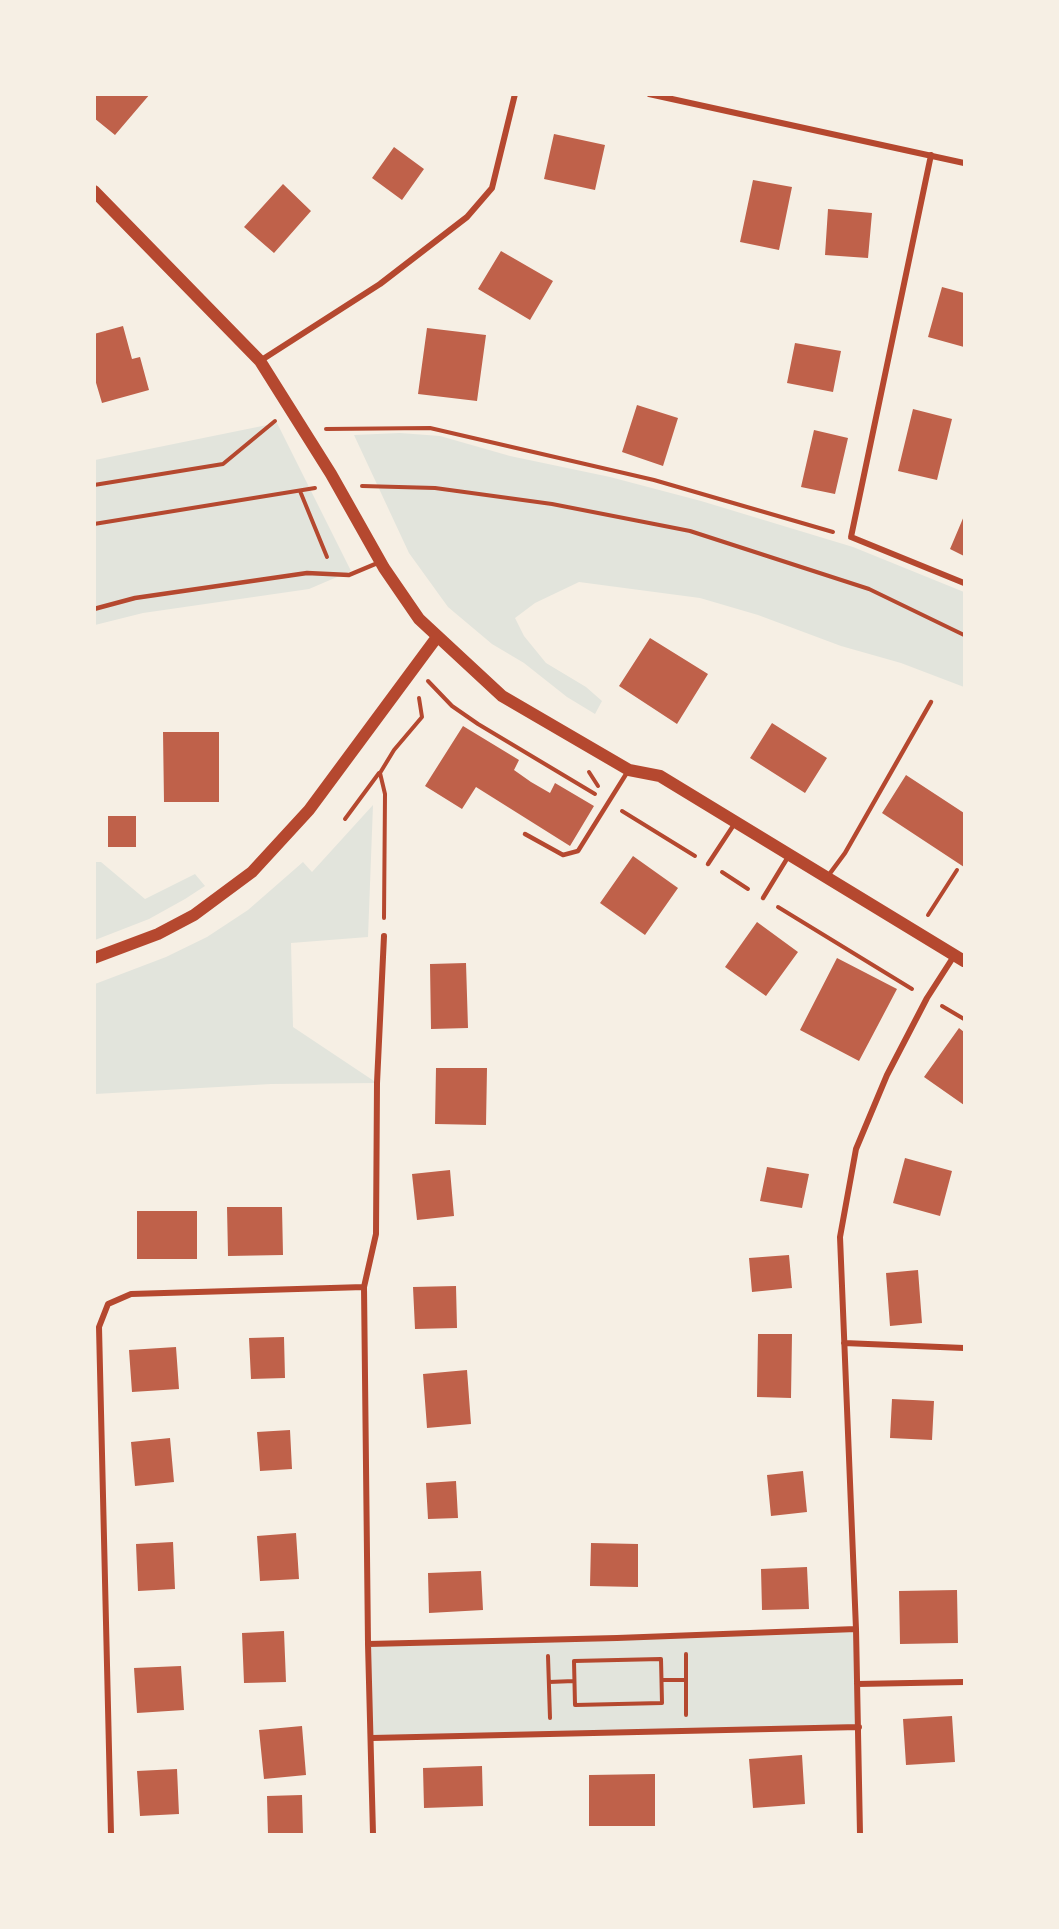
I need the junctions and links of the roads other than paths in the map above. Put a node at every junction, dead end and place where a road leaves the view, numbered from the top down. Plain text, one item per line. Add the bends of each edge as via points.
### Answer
1 (515, 94) edge
2 (649, 94) edge
3 (931, 155) junction
4 (964, 163) edge
5 (94, 191) edge
6 (260, 361) junction
7 (380, 561) junction
8 (964, 584) edge
9 (94, 609) edge
10 (437, 637) junction
11 (931, 702) dead end
12 (629, 770) junction
13 (735, 822) junction
14 (525, 834) dead end
15 (789, 855) junction
16 (708, 864) dead end
17 (827, 878) junction
18 (763, 898) dead end
19 (384, 936) road end
20 (94, 958) edge
21 (959, 958) edge
22 (364, 1287) junction
23 (844, 1343) junction
24 (964, 1348) edge
25 (856, 1629) junction
26 (368, 1644) junction
27 (964, 1682) edge
28 (857, 1684) junction
29 (859, 1727) junction
30 (372, 1738) junction
31 (111, 1834) edge
32 (373, 1834) edge
33 (861, 1834) edge

1 - 6 street via 492,188 466,217 380,284
2 - 3 street
3 - 4 street
3 - 8 street via 852,537
5 - 6 main road
6 - 7 main road
7 - 9 lane via 349,575 308,573 135,598
7 - 10 main road via 419,619
10 - 12 main road via 502,696
10 - 20 main road via 309,810 252,872 194,915 158,934
11 - 17 lane
12 - 13 main road via 660,776
12 - 14 lane via 578,851 563,855
13 - 15 main road
13 - 16 lane
15 - 17 main road
15 - 18 lane
17 - 21 main road
19 - 22 street via 377,1083 376,1234
21 - 23 street via 927,998 887,1075 856,1149 840,1237
22 - 26 street
22 - 31 street via 131,1294 108,1304 99,1327
23 - 24 street
23 - 25 street
25 - 26 street
25 - 28 street
26 - 30 street
27 - 28 street
28 - 29 street
29 - 30 street
29 - 33 street
30 - 32 street

